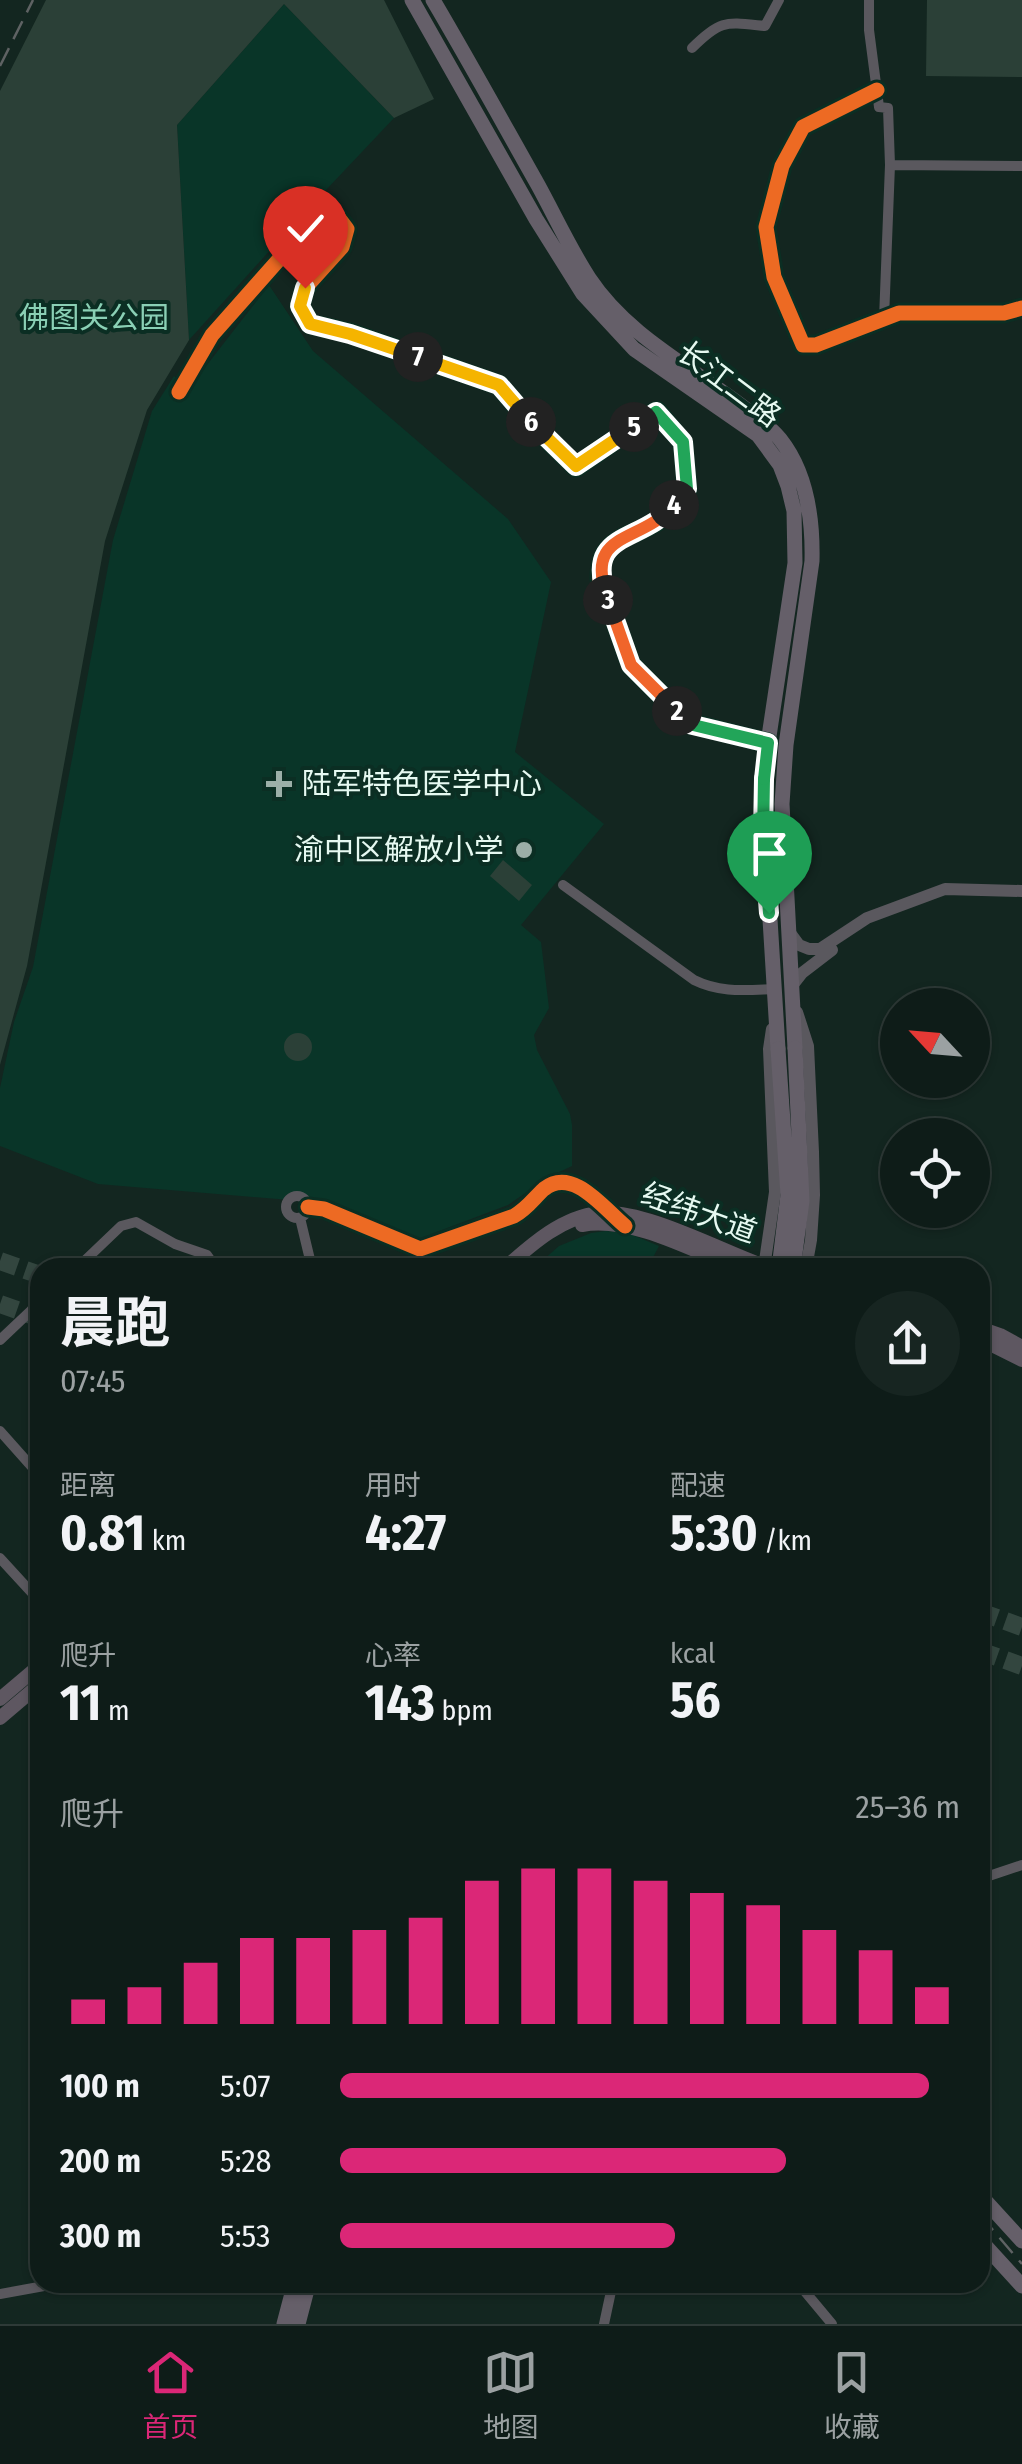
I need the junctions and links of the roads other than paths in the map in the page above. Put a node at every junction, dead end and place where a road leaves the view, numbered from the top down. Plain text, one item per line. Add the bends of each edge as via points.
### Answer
1 (412, 0) edge
2 (433, 0) edge
3 (780, 0) edge
4 (869, 0) edge
5 (692, 48) dead end
6 (876, 90) junction
7 (890, 165) junction
8 (1022, 166) edge
9 (1022, 308) edge
10 (884, 319) junction
11 (178, 392) dead end
12 (768, 743) junction
13 (563, 884) dead end
14 (1022, 891) edge
15 (887, 910) junction
16 (788, 929) junction
17 (783, 994) junction
18 (308, 1207) junction
19 (609, 1213) junction
20 (300, 1218) junction
21 (625, 1226) junction
22 (772, 1226) junction
23 (811, 1240) junction
24 (87, 1258) edge
25 (210, 1258) edge
26 (310, 1258) edge
27 (517, 1258) edge
28 (531, 1258) edge
29 (710, 1258) edge
30 (746, 1258) edge
31 (770, 1258) edge
32 (772, 1258) edge
33 (794, 1258) edge
34 (808, 1258) edge
35 (30, 1312) edge
36 (990, 1332) edge
37 (0, 1340) edge
38 (990, 1344) edge
39 (1022, 1347) edge
40 (1022, 1360) edge
41 (0, 1431) edge
42 (30, 1465) edge
43 (0, 1558) edge
44 (30, 1591) edge
45 (30, 1675) edge
46 (30, 1689) edge
47 (3, 1703) edge
48 (1022, 1866) edge
49 (990, 1876) edge
50 (990, 2206) edge
51 (1022, 2241) edge
52 (990, 2251) edge
53 (1022, 2286) edge
54 (30, 2289) edge
55 (292, 2293) edge
56 (306, 2293) edge
57 (611, 2293) edge
58 (806, 2293) edge
59 (0, 2294) edge
60 (284, 2324) edge
61 (298, 2324) edge
62 (604, 2324) edge
63 (832, 2324) edge

1 - 12 main road, 长江二路 via 583,294 634,348 758,435 780,465 794,511 794,563
2 - 16 main road, 长江二路 via 590,280 641,336 765,424 786,448 802,483 812,561 783,773
3 - 5 street via 765,26 729,22
4 - 6 street
6 - 7 street via 879,107 888,108
6 - 10 street via 803,127 782,166 766,227 774,277 803,346
7 - 8 street
7 - 10 street
9 - 10 street
11 - 12 street via 212,335 321,212 338,217 347,229 342,246 305,288 300,306 310,324 499,385 576,466 656,412 683,442 687,489 665,515 607,548 600,580 631,665 689,724
12 - 17 main road, 长江二路 via 763,836
13 - 17 street via 694,980 725,990
14 - 15 street via 944,888
15 - 16 street via 820,950 799,945
15 - 17 street
16 - 17 main road, 长江二路
17 - 22 street, 长江二路 via 769,1049
17 - 23 street, 长江二路 via 808,1046
17 - 32 main road, 长江二路, bridge via 778,1049 788,1195
17 - 33 main road, 长江二路, bridge via 795,1048 802,1201
18 - 19 street via 420,1250 514,1216 555,1182 580,1187
18 - 20 street
18 - 20 street via 302,1197 288,1200 287,1214
19 - 21 street
19 - 27 main road, 经纬大道 via 557,1228
19 - 30 main road, 经纬大道
20 - 26 street
21 - 28 main road, 经纬大道 via 580,1226
21 - 29 main road, 经纬大道
22 - 23 street via 773,1238 786,1250
22 - 31 street, 长江二路
23 - 34 street, 长江二路
24 - 25 street via 121,1226 136,1222
35 - 37 street
36 - 39 main road
38 - 40 main road
41 - 42 street
43 - 44 street
45 - 47 main road
46 - 47 main road
48 - 49 street
50 - 51 main road
52 - 53 main road
54 - 59 street
55 - 60 main road
56 - 61 main road
57 - 62 street
58 - 63 street

